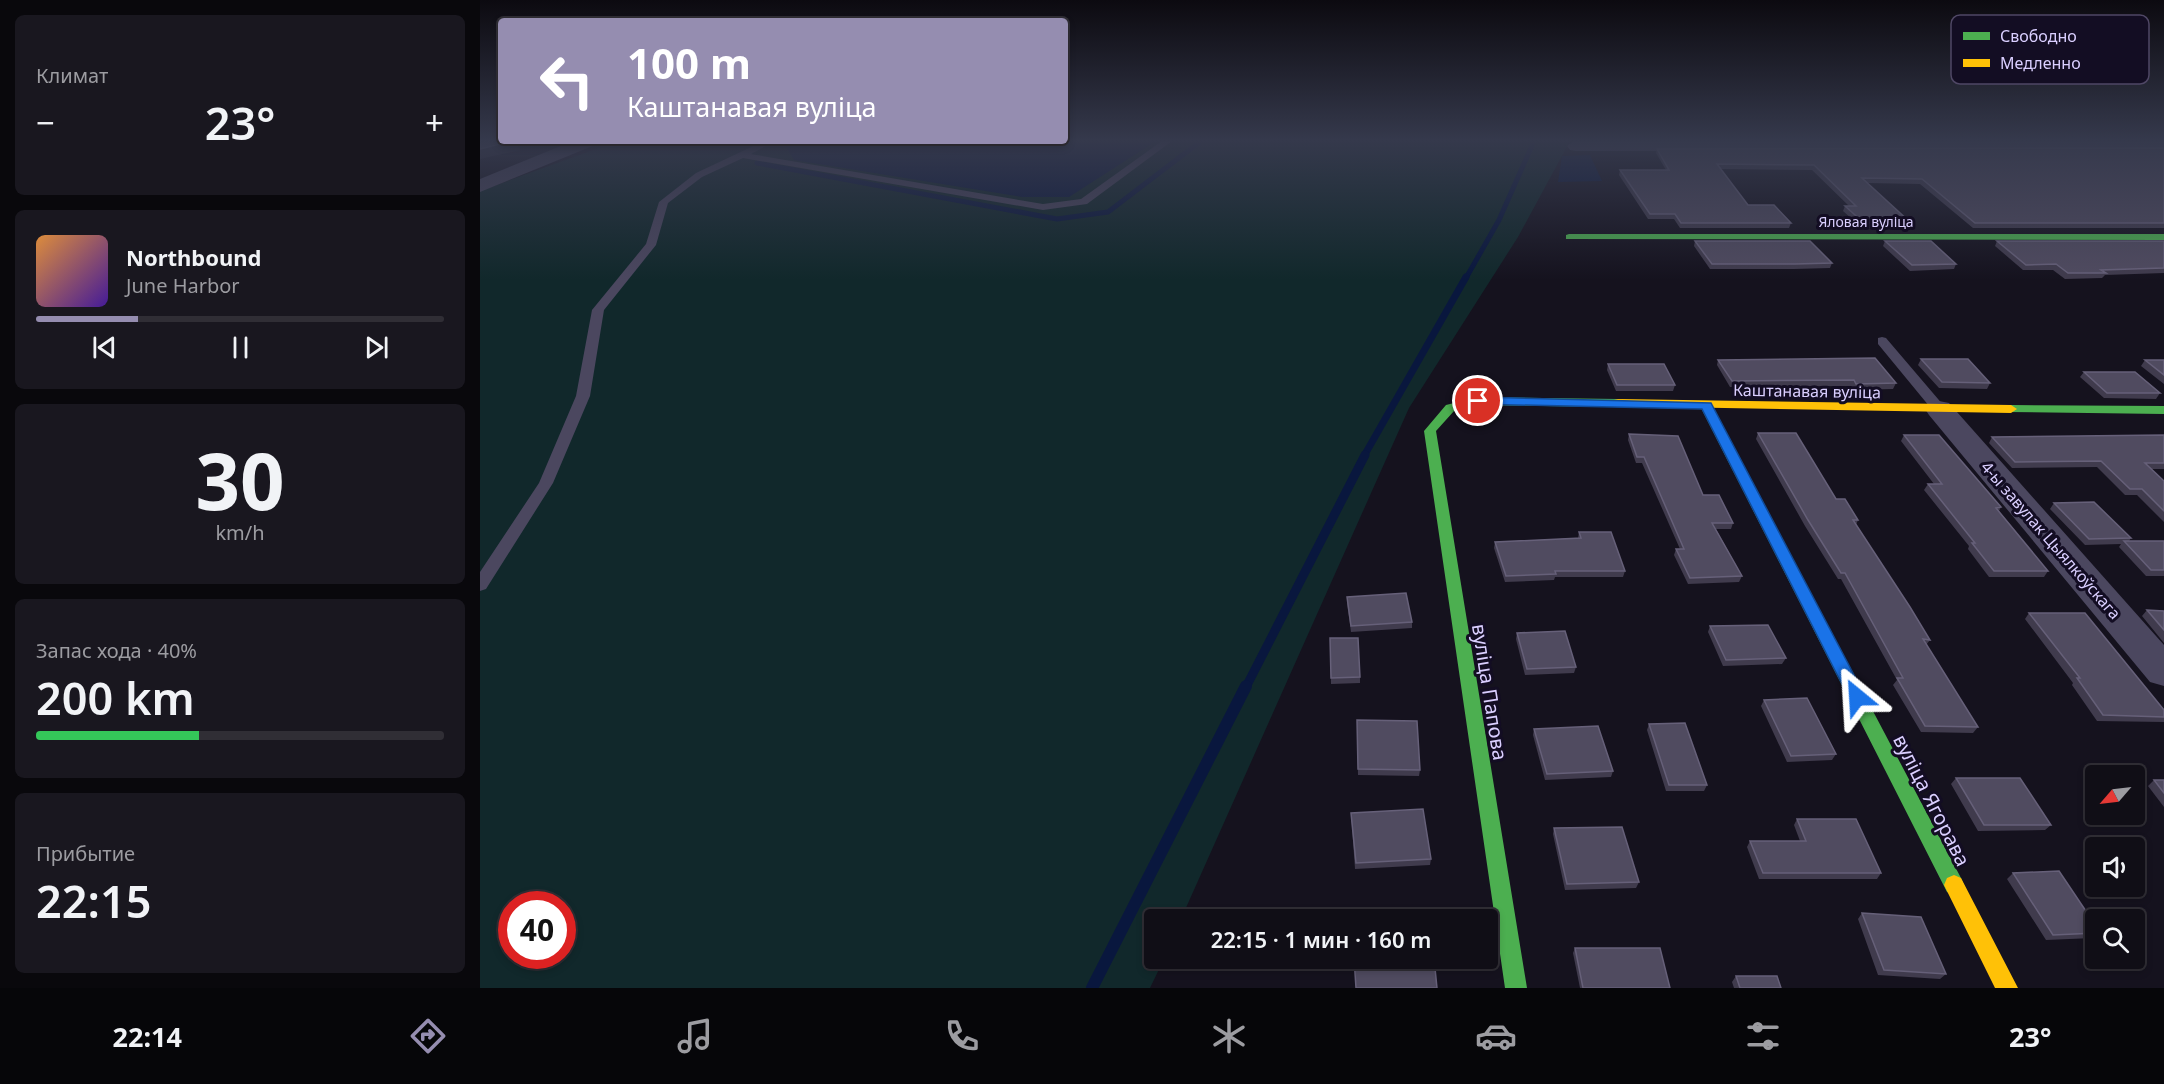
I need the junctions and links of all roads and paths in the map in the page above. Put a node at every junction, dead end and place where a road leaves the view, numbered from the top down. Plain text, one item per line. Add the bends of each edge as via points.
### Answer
1 (683, 187) edge
2 (928, 187) edge
3 (1105, 187) edge
4 (1569, 237) dead end
5 (2164, 237) edge
6 (1882, 342) dead end
7 (1706, 406) junction
8 (1450, 408) joint
9 (1939, 409) junction
10 (2164, 410) edge
11 (480, 585) edge
12 (2164, 671) edge
13 (1516, 988) edge
14 (2007, 988) edge

1 - 11 lane via 664,201 651,245 598,310 583,396 546,483
2 - 3 lane via 1043,207 1084,202
4 - 5 street, Яловая вуліца
6 - 9 lane
7 - 8 street, Каштанавая вуліца via 1478,401
7 - 9 street, Каштанавая вуліца
7 - 14 street, вуліца Ягорава
8 - 13 street, вуліца Папова via 1430,431
9 - 10 street, Каштанавая вуліца
9 - 12 street, 4-ы завулак Цыялкоўскага

